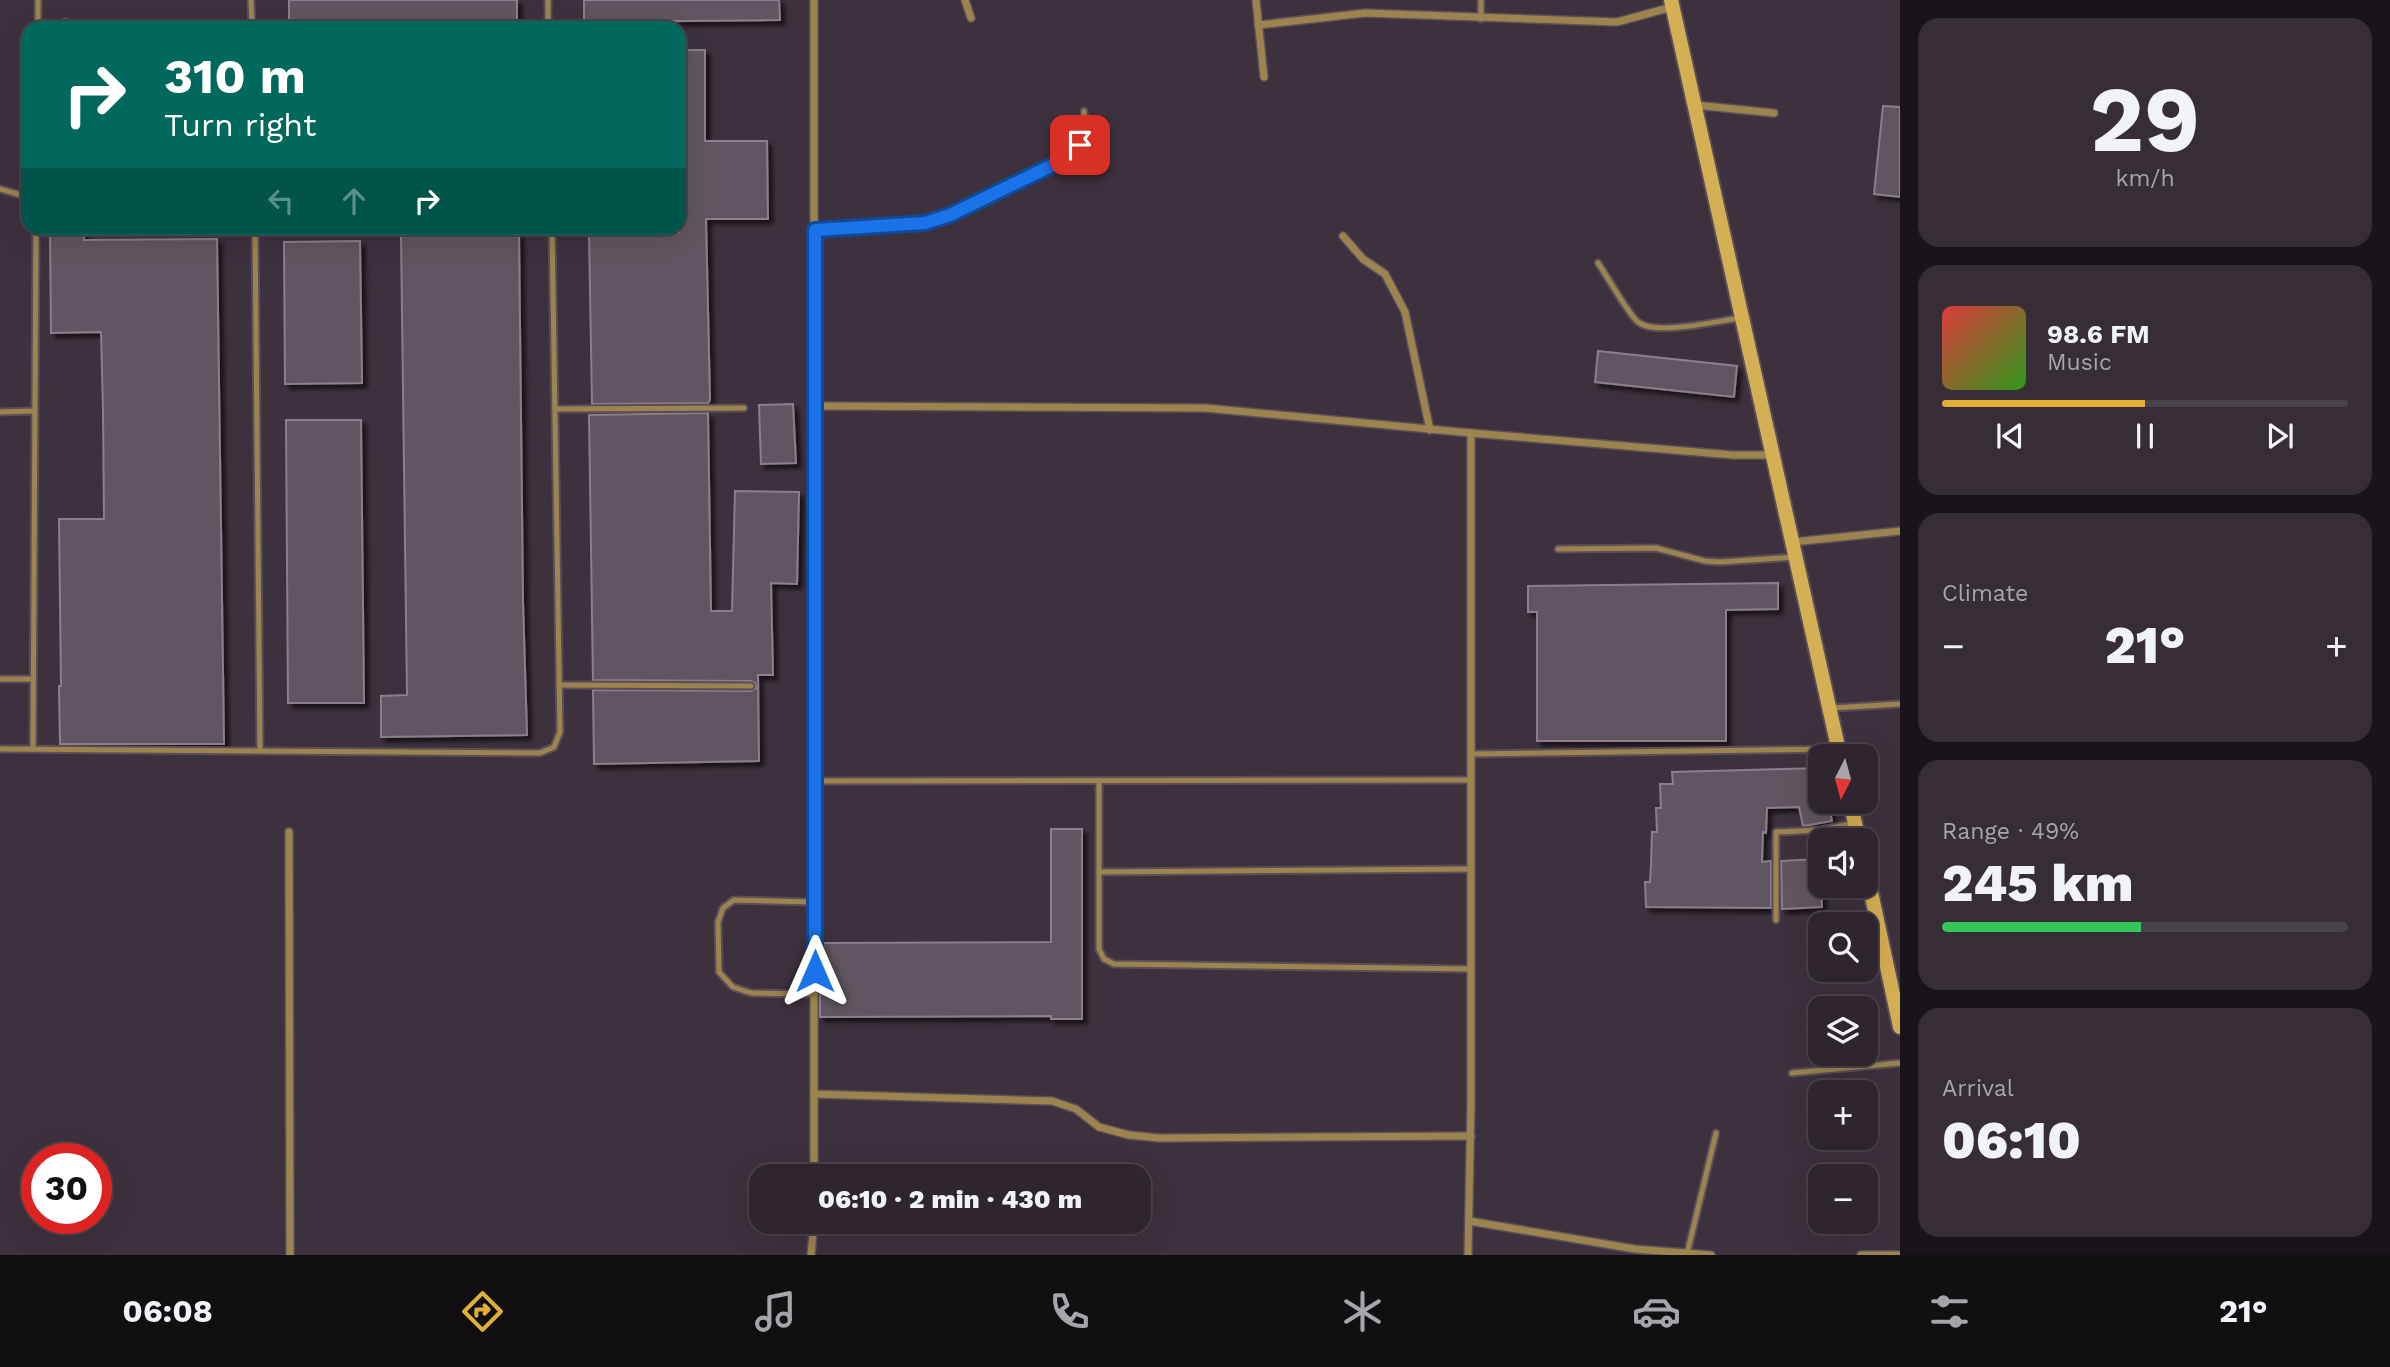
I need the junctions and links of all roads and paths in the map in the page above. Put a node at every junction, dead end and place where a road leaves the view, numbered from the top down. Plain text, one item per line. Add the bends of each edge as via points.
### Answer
1 (38, 0) edge
2 (251, 0) edge
3 (548, 0) edge
4 (814, 0) edge
5 (965, 0) edge
6 (1256, 0) edge
7 (1481, 0) edge
8 (1672, 3) edge
9 (971, 18) dead end
10 (1481, 19) junction
11 (38, 21) edge
12 (252, 21) edge
13 (548, 21) edge
14 (1258, 25) junction
15 (1264, 77) dead end
16 (1695, 105) junction
17 (1084, 111) dead end
18 (1774, 113) dead end
19 (0, 190) edge
20 (21, 195) edge
21 (815, 230) junction
22 (36, 235) edge
23 (255, 235) edge
24 (552, 235) edge
25 (1343, 236) dead end
26 (1598, 263) dead end
27 (1743, 317) junction
28 (814, 406) junction
29 (744, 408) dead end
30 (555, 409) junction
31 (34, 411) junction
32 (0, 412) edge
33 (1430, 430) junction
34 (1471, 433) junction
35 (1773, 455) junction
36 (1900, 531) edge
37 (1792, 542) junction
38 (1558, 549) dead end
39 (1795, 557) junction
40 (0, 679) edge
41 (32, 679) junction
42 (559, 685) junction
43 (751, 686) dead end
44 (1900, 704) edge
45 (1828, 708) junction
46 (1837, 744) edge
47 (0, 749) edge
48 (33, 749) junction
49 (260, 750) junction
50 (1808, 752) edge
51 (1471, 754) junction
52 (1471, 780) junction
53 (815, 781) junction
54 (1098, 781) junction
55 (1853, 814) edge
56 (1856, 823) junction
57 (1857, 828) edge
58 (289, 832) dead end
59 (1471, 869) junction
60 (1099, 872) junction
61 (1873, 898) edge
62 (814, 902) junction
63 (1776, 920) dead end
64 (1471, 969) junction
65 (815, 994) junction
66 (1897, 999) edge
67 (1900, 1027) edge
68 (1900, 1063) edge
69 (1792, 1073) dead end
70 (814, 1094) junction
71 (1716, 1133) dead end
72 (1471, 1136) junction
73 (814, 1164) edge
74 (1469, 1220) junction
75 (813, 1234) edge
76 (1687, 1254) edge
77 (290, 1255) edge
78 (811, 1255) edge
79 (1468, 1255) edge
80 (1711, 1255) edge
81 (1861, 1255) edge
82 (1900, 1255) edge

1 - 11 lane
2 - 12 lane
3 - 13 lane
4 - 21 street
5 - 9 street
6 - 14 street
7 - 10 lane
8 - 10 street via 1617,22
8 - 16 street
10 - 14 street via 1365,13
14 - 15 street
16 - 18 street
16 - 27 street
17 - 21 lane via 1080,145 1063,160 950,215 925,223
19 - 20 lane
21 - 28 street
22 - 31 lane
23 - 49 lane
24 - 30 lane
25 - 33 street via 1363,259 1385,274 1405,312
26 - 27 lane via 1637,321 1647,327
27 - 35 street
28 - 33 street via 1205,408
28 - 53 street
29 - 30 lane
30 - 42 lane
31 - 32 lane
31 - 41 lane
33 - 34 street
34 - 35 street
34 - 51 street
35 - 37 street
36 - 37 street
37 - 39 street
38 - 39 lane via 1656,548 1720,562
39 - 45 street
40 - 41 lane
41 - 48 lane
42 - 43 lane
42 - 49 lane via 560,732 554,747 540,753
44 - 45 lane
45 - 46 street
47 - 48 lane
48 - 49 lane
50 - 51 lane
51 - 52 street
52 - 54 lane
52 - 59 street
53 - 54 lane
53 - 62 street
54 - 60 lane
55 - 56 street
56 - 57 street
56 - 63 lane via 1776,832
58 - 77 street
59 - 60 lane
59 - 64 street
60 - 64 lane via 1099,949 1104,959 1115,964
61 - 66 street
62 - 65 street
62 - 65 lane via 734,900 723,908 718,922 719,972 733,987 751,993
64 - 72 street
65 - 70 street
66 - 67 street
68 - 69 lane
70 - 72 street via 1052,1101 1076,1109 1099,1126 1159,1138
70 - 73 street
71 - 76 lane
72 - 74 street
74 - 76 street
74 - 79 street
75 - 78 street
76 - 80 street
81 - 82 street

